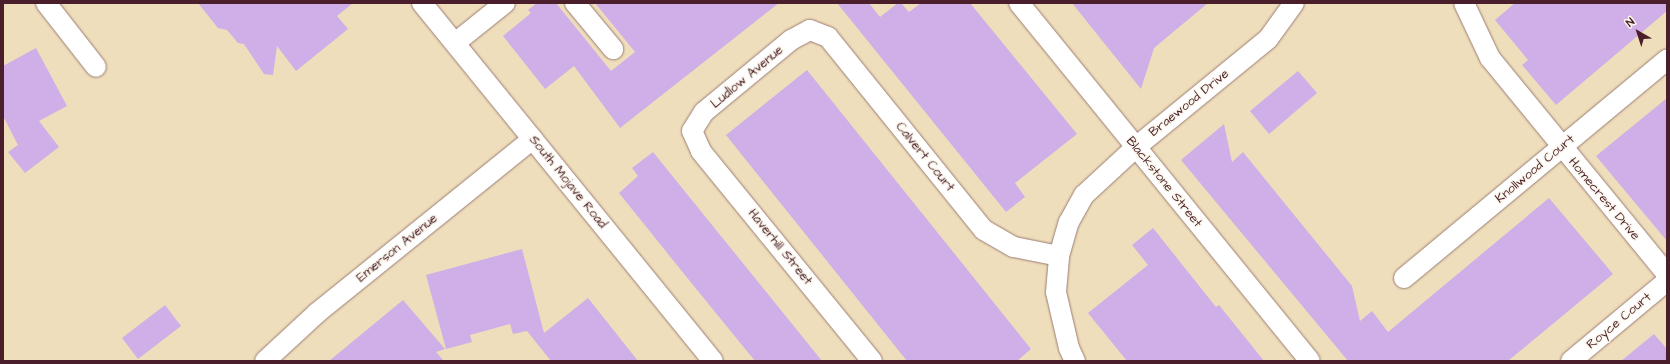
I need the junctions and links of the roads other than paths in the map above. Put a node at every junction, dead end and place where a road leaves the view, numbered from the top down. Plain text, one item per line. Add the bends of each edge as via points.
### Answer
1 (46, 3) edge
2 (422, 3) edge
3 (505, 3) edge
4 (575, 3) edge
5 (1019, 3) edge
6 (1294, 3) edge
7 (1466, 4) edge
8 (810, 30) joint
9 (455, 43) junction
10 (613, 49) dead end
11 (1667, 60) edge
12 (96, 67) dead end
13 (692, 131) joint
14 (533, 139) junction
15 (1136, 147) junction
16 (1562, 147) junction
17 (1060, 256) junction
18 (1667, 274) edge
19 (1404, 278) dead end
20 (1667, 281) edge
21 (265, 361) edge
22 (713, 361) edge
23 (872, 361) edge
24 (1075, 361) edge
25 (1310, 361) edge
26 (1571, 361) edge

1 - 12 street
2 - 9 street, South Mojave Road
3 - 9 street
4 - 10 street
5 - 15 street, Blackstone Street
6 - 15 street, Braewood Drive via 1268,39
7 - 16 street, Homecrest Drive via 1490,58
8 - 13 street, Ludlow Avenue via 791,40 704,112
8 - 17 street, Calvert Court via 828,37 984,230 1014,247
9 - 14 street, South Mojave Road
11 - 16 street, Knollwood Court
13 - 23 street, Haverhill Street via 701,151
14 - 21 street, Emerson Avenue via 317,313
14 - 22 street, South Mojave Road
15 - 17 street, Braewood Drive via 1084,195 1069,222
15 - 25 street, Blackstone Street
16 - 18 street, Homecrest Drive
16 - 19 street, Knollwood Court
17 - 24 street, Braewood Drive via 1056,292 1069,348
20 - 26 street, Royce Court

